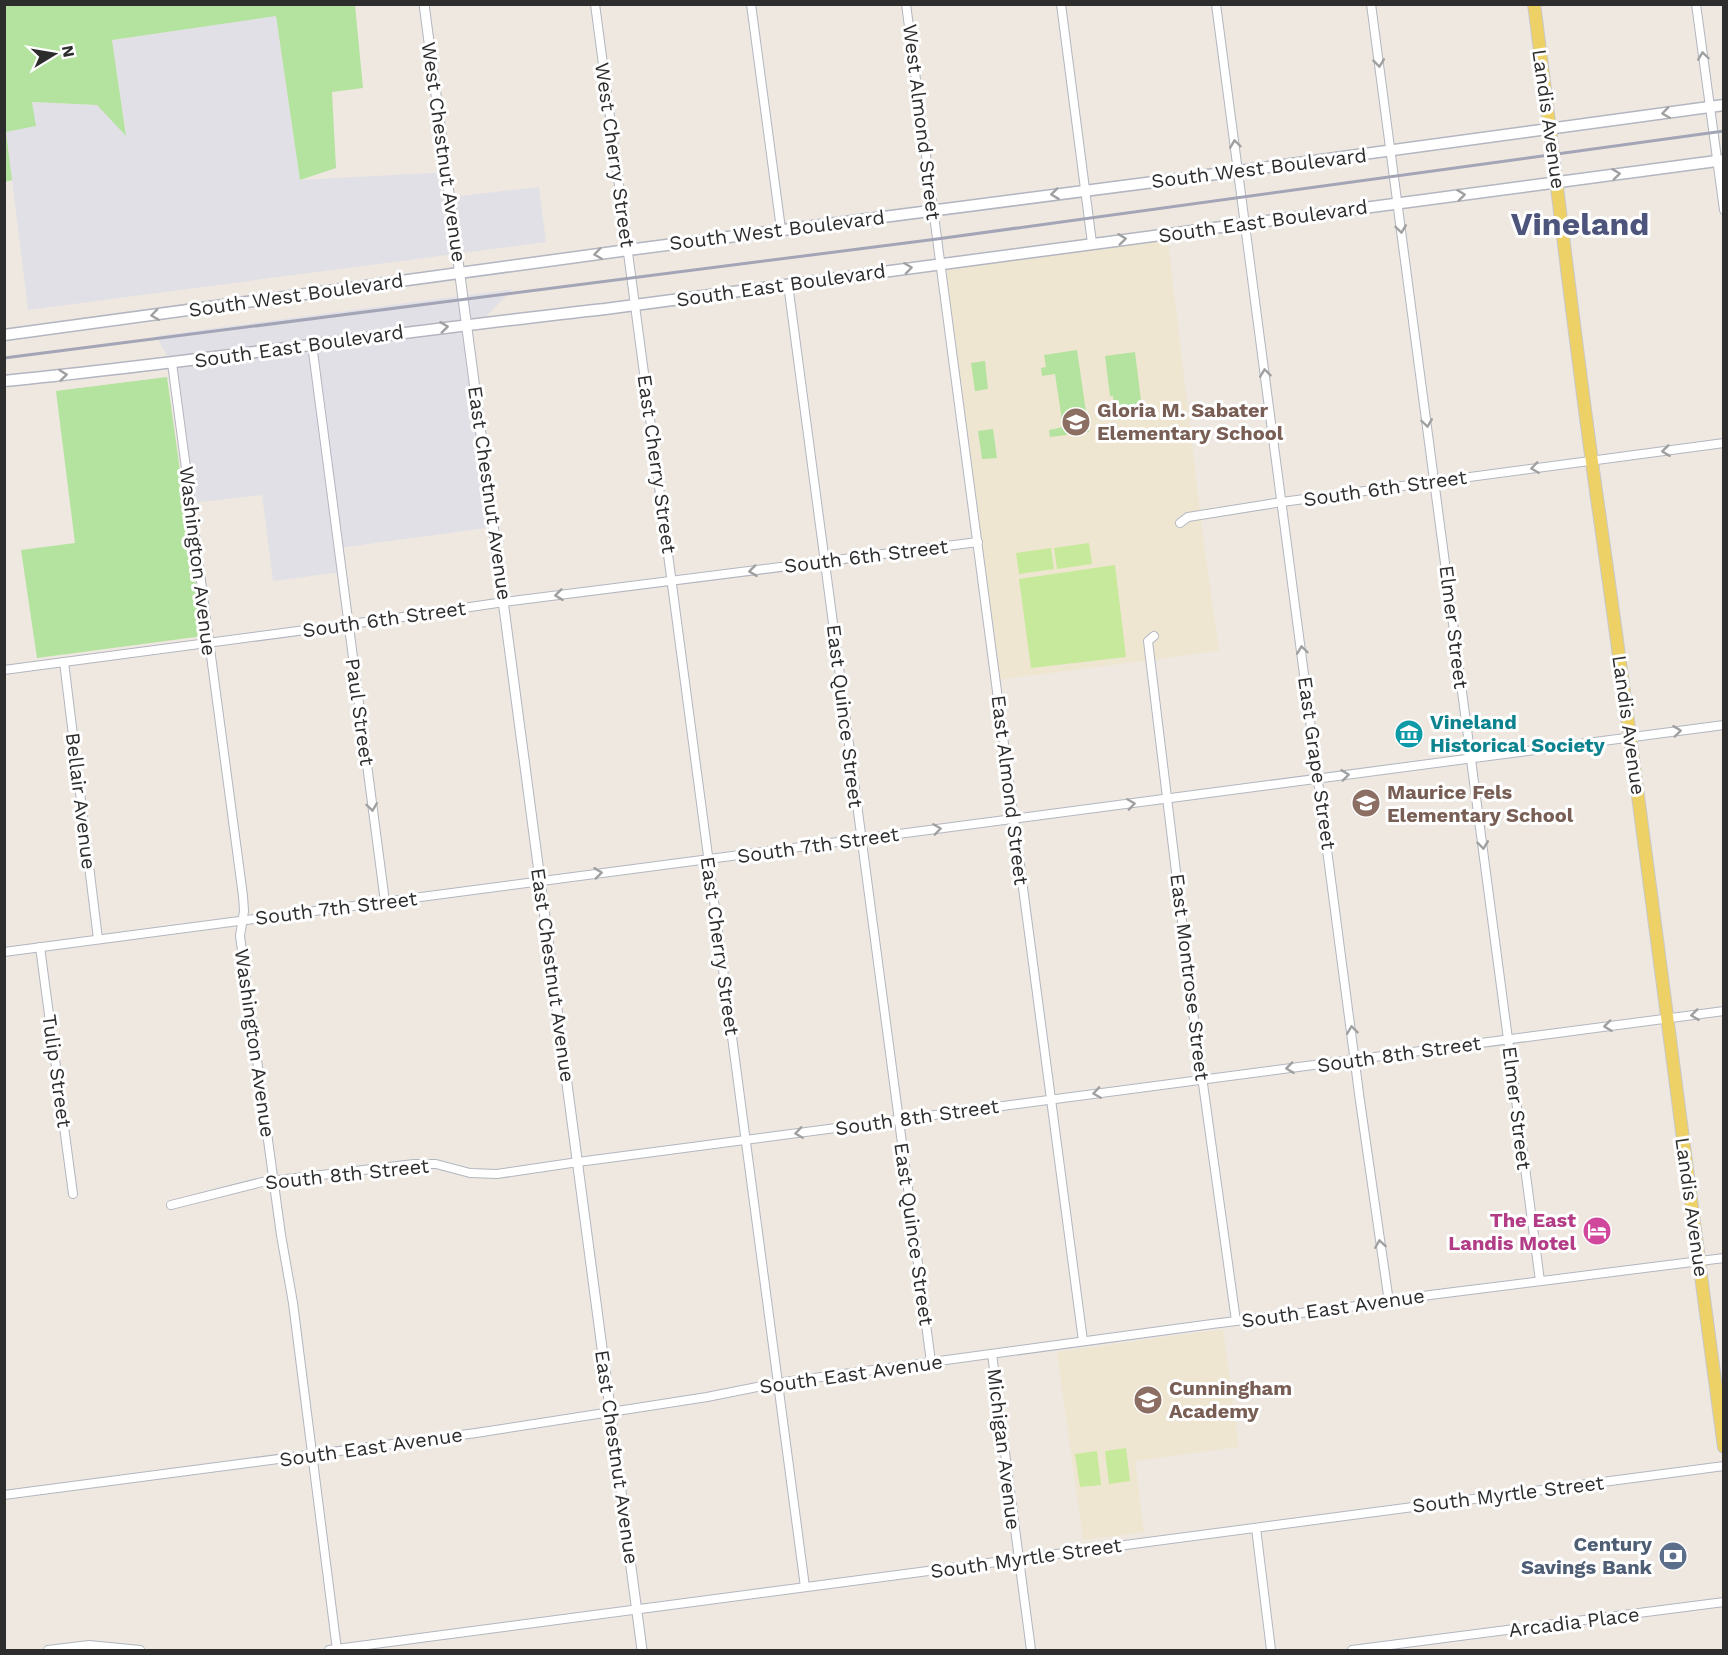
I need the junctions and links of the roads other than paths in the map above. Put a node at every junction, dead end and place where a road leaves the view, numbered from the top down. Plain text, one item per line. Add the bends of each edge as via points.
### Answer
1 (424, 4) edge
2 (595, 4) edge
3 (751, 4) edge
4 (906, 4) edge
5 (1061, 4) edge
6 (1216, 4) edge
7 (1371, 4) edge
8 (1534, 4) edge
9 (1696, 4) edge
10 (1724, 105) edge
11 (1710, 107) junction
12 (1551, 129) junction
13 (1391, 150) junction
14 (1720, 160) edge
15 (1239, 171) junction
16 (1558, 182) junction
17 (1086, 190) junction
18 (1398, 203) junction
19 (933, 210) junction
20 (1724, 210) edge
21 (1246, 223) junction
22 (781, 230) junction
23 (937, 239) joint
24 (1092, 243) junction
25 (628, 250) junction
26 (940, 263) junction
27 (460, 272) junction
28 (788, 284) junction
29 (464, 300) joint
30 (636, 305) junction
31 (467, 324) junction
32 (4, 335) edge
33 (312, 344) junction
34 (172, 363) junction
35 (4, 381) edge
36 (1724, 443) edge
37 (1592, 460) junction
38 (1435, 482) junction
39 (1282, 502) junction
40 (1180, 523) dead end
41 (978, 542) junction
42 (825, 562) junction
43 (673, 581) junction
44 (504, 602) junction
45 (348, 625) junction
46 (1155, 636) dead end
47 (208, 642) junction
48 (64, 662) junction
49 (4, 670) edge
50 (1724, 725) edge
51 (1631, 737) junction
52 (1471, 759) junction
53 (1319, 778) junction
54 (1167, 799) junction
55 (1014, 819) junction
56 (861, 840) junction
57 (708, 860) junction
58 (540, 881) junction
59 (385, 902) junction
60 (243, 920) junction
61 (98, 939) junction
62 (40, 947) junction
63 (4, 952) edge
64 (1724, 1011) edge
65 (1666, 1019) junction
66 (1508, 1039) junction
67 (1356, 1060) junction
68 (1203, 1079) junction
69 (1051, 1100) junction
70 (898, 1120) junction
71 (746, 1141) junction
72 (578, 1162) junction
73 (273, 1181) junction
74 (73, 1194) dead end
75 (171, 1205) dead end
76 (1724, 1258) edge
77 (1699, 1261) junction
78 (1540, 1281) junction
79 (1389, 1302) junction
80 (1236, 1321) junction
81 (1083, 1341) junction
82 (992, 1354) junction
83 (932, 1362) junction
84 (777, 1383) junction
85 (611, 1412) junction
86 (1724, 1447) edge
87 (313, 1456) junction
88 (1724, 1466) edge
89 (4, 1495) edge
90 (1256, 1528) junction
91 (1019, 1559) junction
92 (805, 1587) junction
93 (1724, 1602) edge
94 (637, 1609) junction
95 (48, 1650) edge
96 (140, 1650) edge
97 (334, 1650) edge
98 (642, 1650) edge
99 (1031, 1650) edge
100 (1271, 1650) edge
101 (1352, 1650) edge

1 - 27 street, West Chestnut Avenue
2 - 25 street, West Cherry Street
3 - 22 street
4 - 19 street, West Almond Street
5 - 17 street
15 -> 6 street, East Grape Street
7 -> 13 street, Elmer Street
8 - 12 main road, Landis Avenue
11 -> 9 street
10 - 11 main road, South West Boulevard
11 -> 12 main road, South West Boulevard
11 - 14 street
12 - 13 main road, South West Boulevard
12 - 16 main road, Landis Avenue
13 - 15 main road, South West Boulevard
13 - 18 street, Elmer Street
16 -> 14 main road, South East Boulevard
14 - 20 street
15 - 17 main road, South West Boulevard
15 - 21 street, East Grape Street
18 -> 16 main road, South East Boulevard
16 - 37 main road, Landis Avenue
17 -> 19 main road, South West Boulevard
17 - 24 street
18 - 21 main road, South East Boulevard
18 -> 38 street, Elmer Street
19 - 22 main road, South West Boulevard
19 - 23 street, West Almond Street
24 -> 21 main road, South East Boulevard
39 -> 21 street, East Grape Street
22 - 25 main road, South West Boulevard
23 - 26 street, East Almond Street
24 - 26 main road, South East Boulevard
25 -> 27 main road, South West Boulevard
25 - 30 street, West Cherry Street
28 -> 26 main road, South East Boulevard
26 - 41 street, East Almond Street
27 - 29 street, West Chestnut Avenue
27 -> 32 main road, South West Boulevard
28 - 30 main road, South East Boulevard
28 - 42 street, East Quince Street
29 - 31 street, East Chestnut Avenue
30 - 31 main road, South East Boulevard
30 - 43 street, East Cherry Street
33 -> 31 main road, South East Boulevard
31 - 44 street, East Chestnut Avenue
33 - 34 main road, South East Boulevard
33 - 45 street, Paul Street
35 -> 34 main road, South East Boulevard
34 - 47 street, Washington Avenue
36 -> 37 street, South 6th Street
37 -> 38 street, South 6th Street
37 - 51 main road, Landis Avenue
38 - 39 street, South 6th Street
38 - 52 street, Elmer Street
39 - 40 street, South 6th Street via 1188,517
53 -> 39 street, East Grape Street
41 - 42 street, South 6th Street
41 - 55 street, East Almond Street
42 -> 43 street, South 6th Street
42 - 56 street, East Quince Street
43 -> 44 street, South 6th Street
43 - 57 street, East Cherry Street
44 - 45 street, South 6th Street
44 - 58 street, East Chestnut Avenue
45 - 47 street, South 6th Street
45 -> 59 street, Paul Street
46 - 54 street, East Montrose Street via 1148,641
47 - 48 street, South 6th Street
47 - 60 street, Washington Avenue
48 - 49 street, South 6th Street
48 - 61 street, Bellair Avenue
51 -> 50 street, South 7th Street
51 - 52 street, South 7th Street
51 - 65 main road, Landis Avenue
53 -> 52 street, South 7th Street
52 -> 66 street, Elmer Street
53 - 54 street, South 7th Street
67 -> 53 street, East Grape Street
55 -> 54 street, South 7th Street
54 - 68 street, East Montrose Street
56 -> 55 street, South 7th Street
55 - 69 street, East Almond Street
56 - 57 street, South 7th Street
56 - 70 street, East Quince Street
58 -> 57 street, South 7th Street
57 - 71 street, East Cherry Street
58 - 59 street, South 7th Street
58 - 72 street, East Chestnut Avenue
59 - 60 street, South 7th Street
60 - 61 street, South 7th Street
60 - 73 street, Washington Avenue via 240,936
61 - 62 street, South 7th Street
62 - 63 street, South 7th Street
62 - 74 street, Tulip Street
64 -> 65 street, South 8th Street
65 -> 66 street, South 8th Street
65 - 77 main road, Landis Avenue
66 - 67 street, South 8th Street
66 - 78 street, Elmer Street
67 -> 68 street, South 8th Street
79 -> 67 street, East Grape Street
68 -> 69 street, South 8th Street
68 - 80 street, East Montrose Street
69 - 70 street, South 8th Street
69 - 81 street, East Almond Street
70 -> 71 street, South 8th Street
70 - 83 street, East Quince Street
71 - 72 street, South 8th Street
71 - 84 street, East Cherry Street
72 - 73 street, South 8th Street via 497,1174 414,1164
72 - 85 street, East Chestnut Avenue
73 - 75 street, South 8th Street
73 - 87 street, Washington Avenue
76 - 77 street, South East Avenue
77 - 78 street, South East Avenue
77 - 86 main road, Landis Avenue
78 - 79 street, South East Avenue
79 - 80 street, South East Avenue
80 - 81 street, South East Avenue
81 - 82 street, South East Avenue
82 - 83 street, South East Avenue
82 - 91 street, Michigan Avenue
83 - 84 street, South East Avenue
84 - 85 street, South East Avenue
84 - 92 street, East Cherry Street
85 - 87 street, South East Avenue
85 - 94 street, East Chestnut Avenue
87 - 89 street, South East Avenue
87 - 97 street, Washington Avenue
88 - 90 street, South Myrtle Street
90 - 91 street, South Myrtle Street
90 - 100 street
91 - 92 street, South Myrtle Street
91 - 99 street, Michigan Avenue
92 - 94 street, South Myrtle Street
93 - 101 street, Arcadia Place
94 - 97 street, South Myrtle Street
94 - 98 street, East Chestnut Avenue
95 - 96 street via 89,1645

